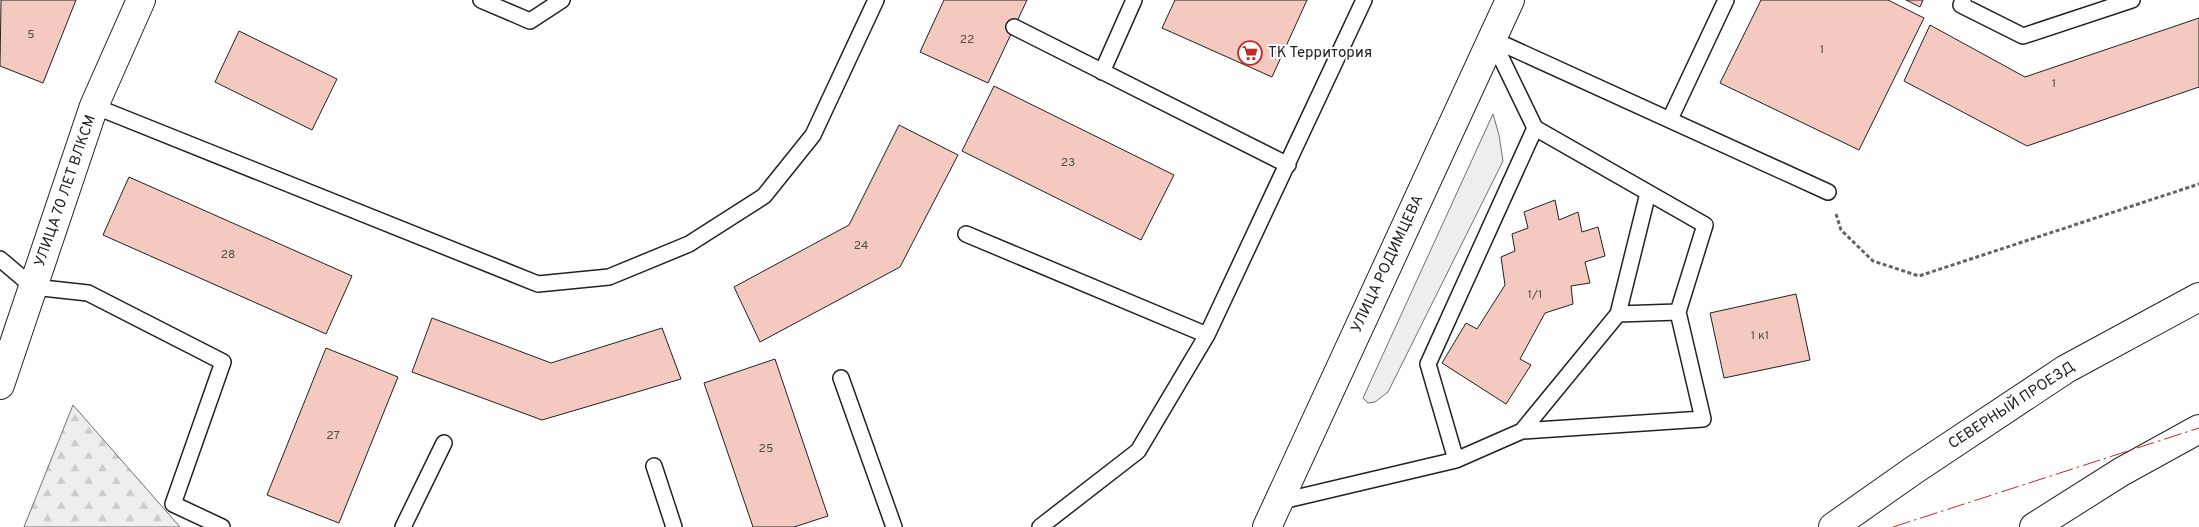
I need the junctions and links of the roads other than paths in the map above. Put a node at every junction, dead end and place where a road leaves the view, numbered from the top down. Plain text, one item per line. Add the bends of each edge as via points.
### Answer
1 (141, 0) edge
2 (481, 0) edge
3 (562, 0) edge
4 (876, 0) edge
5 (1134, 0) edge
6 (1364, 0) edge
7 (1510, 0) edge
8 (1726, 0) edge
9 (1964, 0) edge
10 (2132, 0) edge
11 (1014, 27) dead end
12 (1492, 39) junction
13 (1102, 72) junction
14 (94, 106) junction
15 (1670, 120) junction
16 (1535, 128) junction
17 (1288, 165) junction
18 (1828, 192) road end
19 (1648, 193) junction
20 (966, 234) dead end
21 (0, 259) edge
22 (33, 287) junction
23 (2199, 297) edge
24 (1678, 312) junction
25 (1618, 314) junction
26 (1207, 335) junction
27 (841, 378) dead end
28 (0, 385) edge
29 (2199, 429) edge
30 (1522, 431) junction
31 (444, 443) dead end
32 (1456, 460) junction
33 (654, 466) dead end
34 (1278, 502) junction
35 (222, 527) edge
36 (403, 527) edge
37 (674, 527) edge
38 (894, 527) edge
39 (1040, 527) edge
40 (1266, 527) edge
41 (1833, 527) edge
42 (2034, 527) edge

1 - 14 main road, УЛИЦА 70 ЛЕТ ВЛКСМ
2 - 3 lane via 530,21
4 - 14 lane via 813,135 764,196 689,244 609,277 538,284
5 - 13 lane
6 - 17 lane
7 - 12 main road, УЛИЦА РОДИМЦЕВА
8 - 15 lane
9 - 10 lane via 1960,5 2023,36
11 - 13 lane
12 - 15 lane
12 - 16 lane
12 - 34 main road, УЛИЦА РОДИМЦЕВА
13 - 17 lane
14 - 22 main road, УЛИЦА 70 ЛЕТ ВЛКСМ
15 - 18 lane
16 - 19 lane
16 - 32 lane via 1428,364
17 - 26 lane
19 - 24 lane via 1705,225
19 - 25 lane
20 - 26 lane
21 - 22 lane
22 - 28 main road, УЛИЦА 70 ЛЕТ ВЛКСМ
22 - 35 lane via 88,293 223,362 173,504
23 - 41 main road, СЕВЕРНЫЙ ПРОЕЗД via 2066,369
24 - 25 lane
24 - 30 lane via 1703,419
25 - 30 lane
26 - 39 lane via 1138,451
27 - 38 lane
29 - 42 main road
30 - 32 lane
31 - 36 lane
32 - 34 lane
33 - 37 lane
34 - 40 main road, УЛИЦА РОДИМЦЕВА

